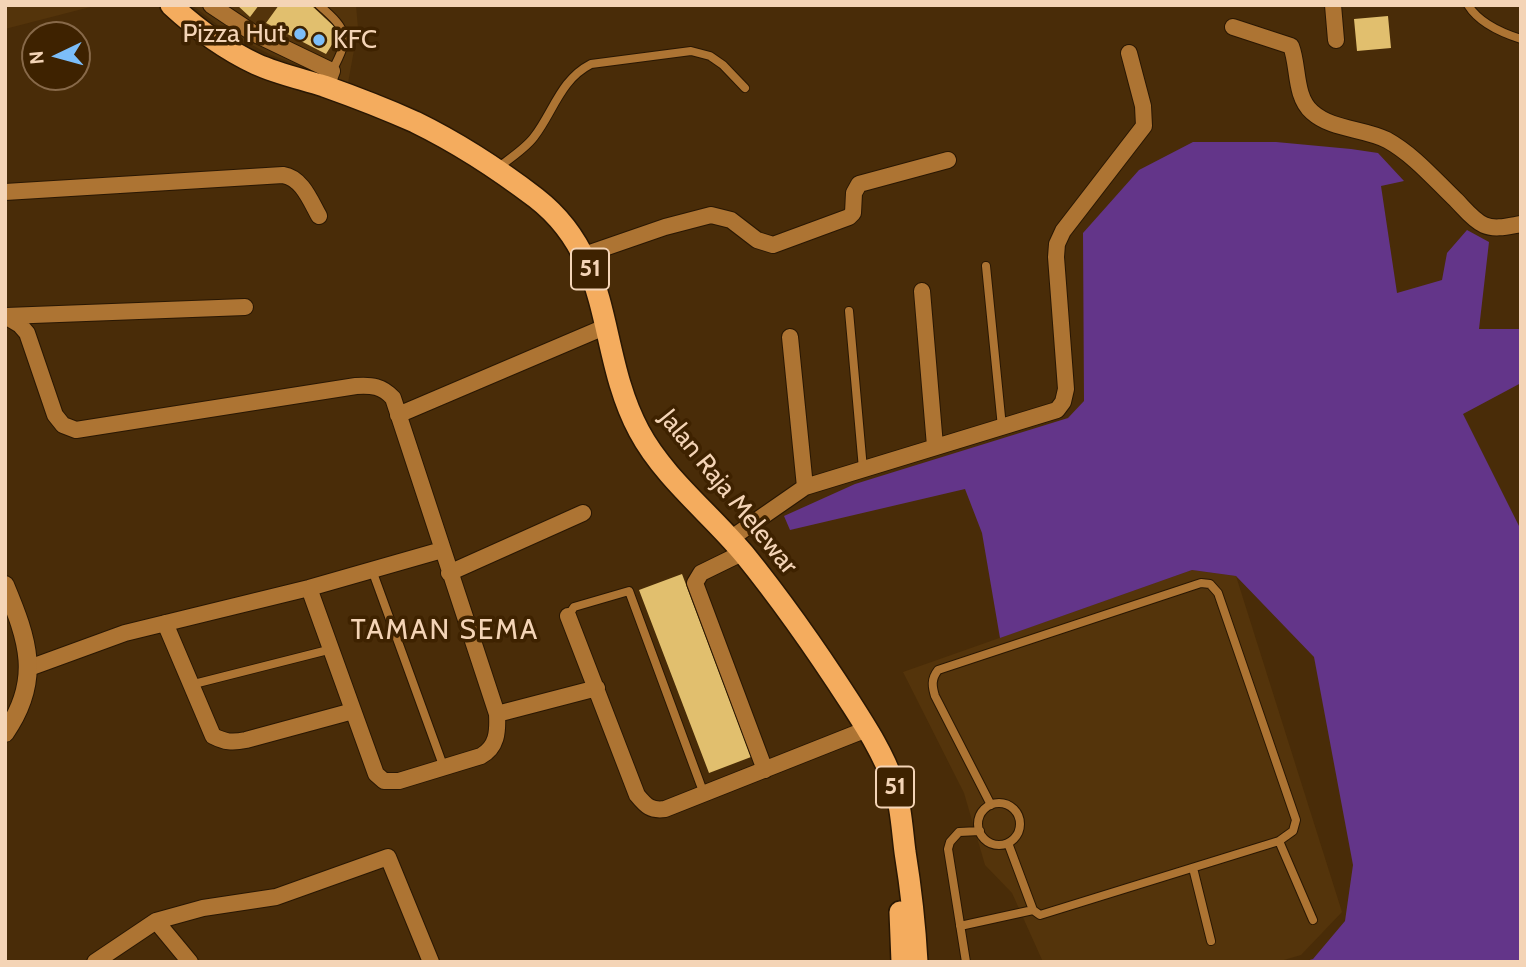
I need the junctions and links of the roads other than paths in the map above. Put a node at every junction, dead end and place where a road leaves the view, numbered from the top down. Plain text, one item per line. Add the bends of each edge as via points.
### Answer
1 (171, 5) edge
2 (211, 5) edge
3 (319, 5) edge
4 (1333, 5) edge
5 (1471, 9) edge
6 (1233, 27) dead end
7 (1521, 39) edge
8 (1336, 40) dead end
9 (1129, 53) dead end
10 (329, 79) junction
11 (745, 88) dead end
12 (947, 160) dead end
13 (496, 169) junction
14 (5, 192) edge
15 (319, 216) dead end
16 (1521, 224) edge
17 (584, 256) junction
18 (986, 266) dead end
19 (922, 291) dead end
20 (245, 307) dead end
21 (849, 311) dead end
22 (6, 316) edge
23 (607, 326) junction
24 (790, 337) dead end
25 (398, 415) junction
26 (1002, 427) junction
27 (935, 446) junction
28 (863, 470) junction
29 (805, 487) junction
30 (583, 513) dead end
31 (736, 546) junction
32 (442, 550) junction
33 (372, 570) junction
34 (449, 573) junction
35 (5, 585) edge
36 (309, 588) junction
37 (568, 616) joint
38 (165, 622) junction
39 (331, 649) junction
40 (29, 668) junction
41 (190, 685) junction
42 (597, 688) junction
43 (353, 711) junction
44 (498, 714) junction
45 (867, 729) junction
46 (5, 733) edge
47 (444, 768) junction
48 (765, 770) junction
49 (704, 794) junction
50 (991, 805) junction
51 (980, 831) junction
52 (1279, 841) junction
53 (1008, 843) junction
54 (905, 851) junction
55 (1193, 868) junction
56 (1033, 910) junction
57 (1312, 920) dead end
58 (156, 921) junction
59 (960, 926) junction
60 (1211, 941) dead end
61 (97, 961) edge
62 (190, 962) edge
63 (431, 962) edge
64 (902, 962) edge
65 (917, 962) edge
66 (966, 962) edge

1 - 10 highway, Jalan Raja Melewar / 51 via 198,29 258,65
2 - 10 street
3 - 10 lane via 346,37
4 - 8 street
5 - 7 lane via 1493,27
6 - 16 street via 1291,46 1301,94 1321,118 1399,148 1480,223 1495,227
9 - 26 street via 1144,126 1057,244 1065,396 1057,410
10 - 13 highway, Jalan Raja Melewar / 51
11 - 13 lane via 710,56 691,51 592,64 569,80 534,137
12 - 17 street via 859,184 849,217 773,245 757,240 731,220 711,215
13 - 17 highway, Jalan Raja Melewar / 51 via 554,212
14 - 15 street via 282,175 302,186
17 - 23 highway, Jalan Raja Melewar / 51
18 - 26 lane
19 - 27 street
20 - 22 street
21 - 28 lane
22 - 25 street via 27,332 55,415 68,428 367,385 386,390
23 - 25 street
23 - 31 highway, Jalan Raja Melewar / 51 via 623,393 640,433
24 - 29 street
25 - 32 street
26 - 27 street
27 - 28 street
28 - 29 street
29 - 31 street
30 - 34 street
31 - 45 highway, Jalan Raja Melewar / 51 via 809,638
31 - 48 street via 695,583
32 - 33 street
32 - 34 street
33 - 36 street
33 - 47 lane
34 - 44 street
35 - 40 street via 17,613
36 - 38 street
36 - 39 street
37 - 42 street
37 - 49 lane via 574,607 629,591
38 - 40 street
38 - 41 street
39 - 41 lane
39 - 43 street
40 - 46 street via 25,694
41 - 43 street via 213,736 231,743
42 - 44 street
42 - 49 street via 637,795 646,806 665,809
43 - 47 street via 376,774 384,781
44 - 47 street via 498,732 489,752
45 - 48 street
45 - 54 highway, Jalan Raja Melewar / 51 via 892,780 904,823
48 - 49 street
50 - 51 lane via 979,818
50 - 52 lane via 935,696 932,685 937,670 1201,583 1210,584 1225,610 1296,820 1293,831
50 - 53 lane via 1012,807 1020,819 1018,833
51 - 53 lane via 995,844
51 - 59 lane via 959,832 948,849
52 - 55 lane
52 - 57 lane
53 - 56 lane
54 - 64 highway, Jalan Raja Melewar / 51 via 899,904
54 - 65 highway, Jalan Raja Melewar / 51
55 - 56 lane via 1048,914
55 - 60 lane
56 - 59 lane
58 - 61 street
58 - 62 street
58 - 63 street via 203,908 276,897 388,857
59 - 66 lane

